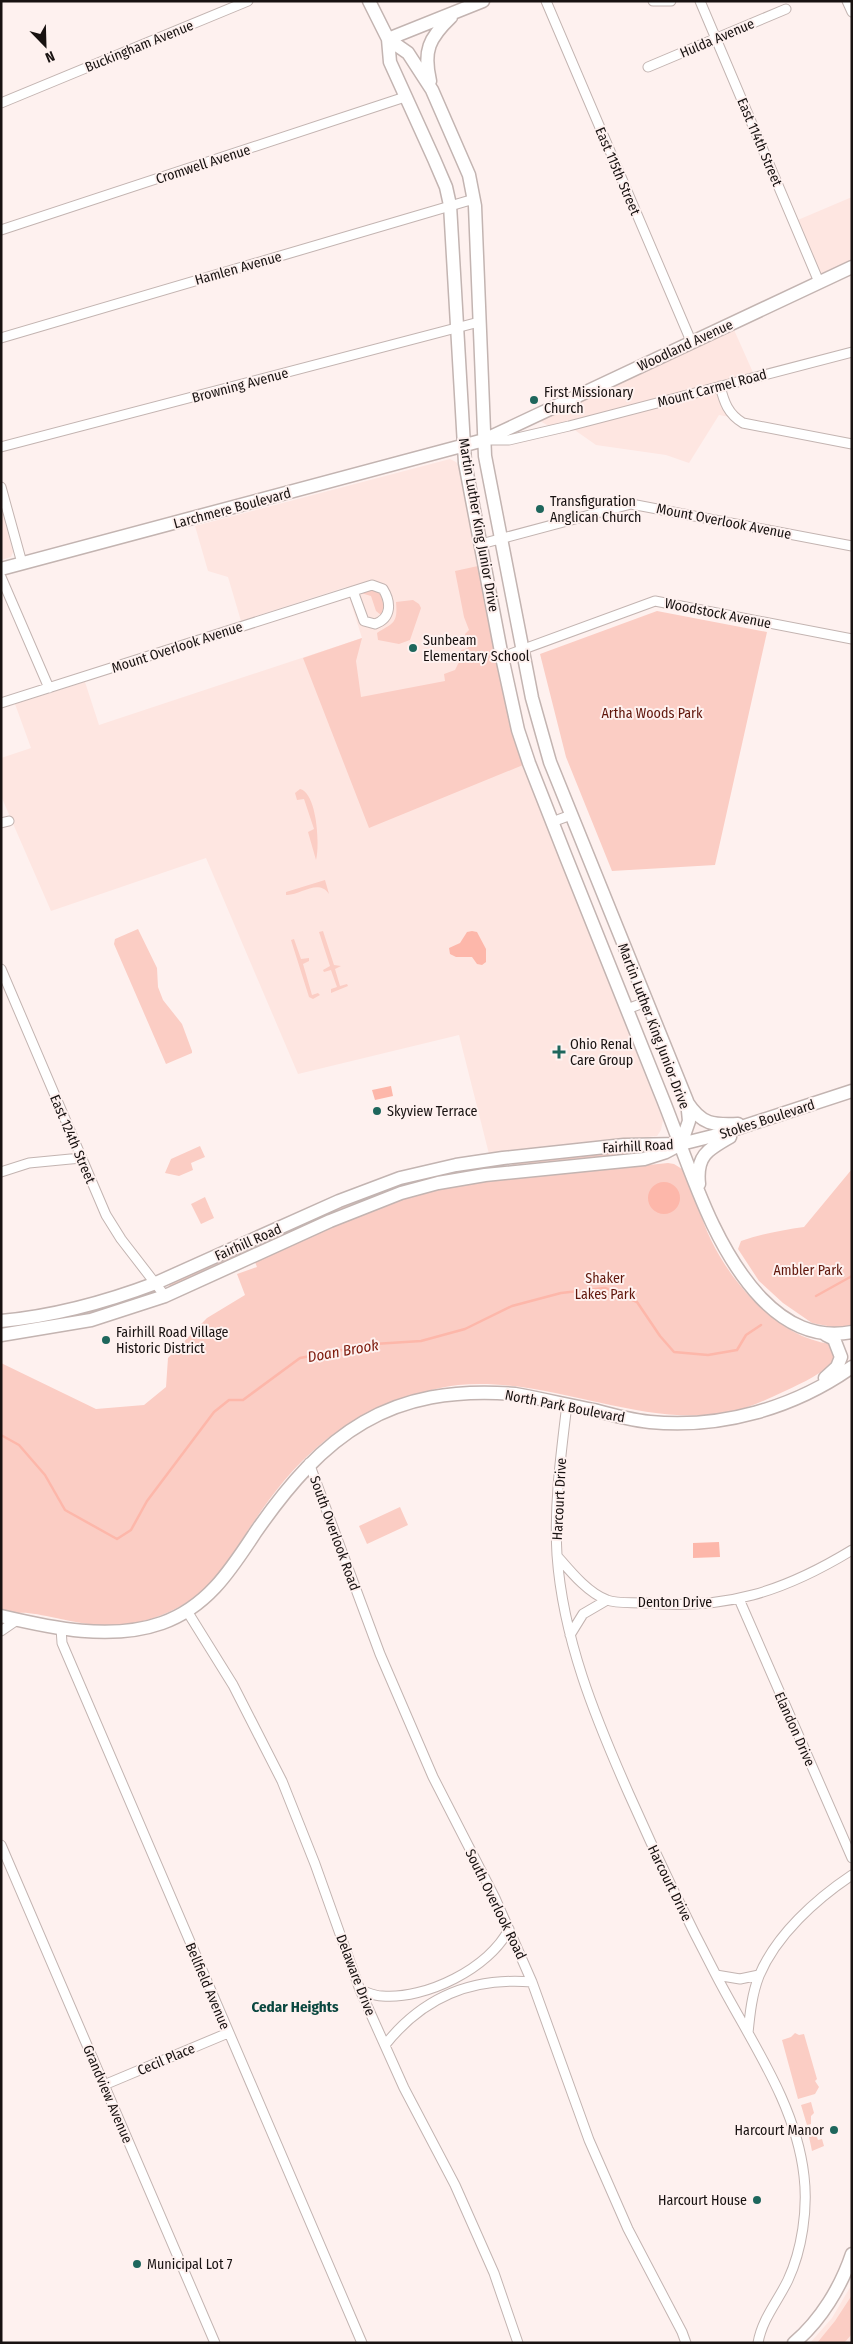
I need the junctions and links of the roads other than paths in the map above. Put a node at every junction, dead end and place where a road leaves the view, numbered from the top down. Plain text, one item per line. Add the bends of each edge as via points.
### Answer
1 (248, 1) edge
2 (369, 1) edge
3 (482, 1) edge
4 (546, 1) edge
5 (652, 1) edge
6 (671, 1) edge
7 (700, 1) edge
8 (847, 1) edge
9 (786, 9) dead end
10 (852, 12) edge
11 (454, 14) junction
12 (716, 38) junction
13 (388, 39) junction
14 (648, 67) dead end
15 (432, 90) junction
16 (404, 97) junction
17 (1, 103) edge
18 (474, 199) junction
19 (450, 205) junction
20 (1, 230) edge
21 (852, 267) edge
22 (819, 282) junction
23 (479, 322) junction
24 (457, 328) junction
25 (1, 338) edge
26 (691, 341) junction
27 (852, 352) edge
28 (720, 386) junction
29 (484, 440) junction
30 (852, 444) edge
31 (1, 447) edge
32 (464, 447) junction
33 (1, 487) edge
34 (500, 538) junction
35 (481, 544) junction
36 (852, 546) edge
37 (22, 563) junction
38 (1, 569) edge
39 (1, 577) edge
40 (353, 591) junction
41 (852, 639) edge
42 (522, 650) junction
43 (502, 657) junction
44 (50, 688) junction
45 (1, 703) edge
46 (571, 814) junction
47 (552, 822) junction
48 (1, 969) edge
49 (646, 1002) junction
50 (627, 1010) junction
51 (852, 1091) edge
52 (686, 1101) junction
53 (753, 1123) junction
54 (681, 1144) junction
55 (81, 1158) junction
56 (506, 1158) junction
57 (475, 1162) junction
58 (1, 1172) edge
59 (509, 1173) junction
60 (477, 1177) junction
61 (363, 1191) junction
62 (701, 1194) junction
63 (368, 1204) junction
64 (156, 1283) junction
65 (165, 1296) junction
66 (63, 1312) junction
67 (1, 1321) edge
68 (67, 1325) junction
69 (852, 1332) edge
70 (1, 1335) edge
71 (826, 1335) junction
72 (852, 1367) edge
73 (807, 1392) junction
74 (567, 1404) junction
75 (309, 1463) junction
76 (852, 1550) edge
77 (558, 1557) junction
78 (739, 1599) junction
79 (607, 1600) junction
80 (187, 1611) junction
81 (1, 1616) edge
82 (17, 1620) junction
83 (61, 1628) junction
84 (1, 1631) edge
85 (570, 1635) junction
86 (1, 1845) edge
87 (852, 1858) edge
88 (852, 1875) edge
89 (509, 1929) junction
90 (716, 1975) junction
91 (759, 1975) junction
92 (532, 1982) junction
93 (360, 1990) junction
94 (748, 2032) junction
95 (228, 2033) junction
96 (384, 2045) junction
97 (104, 2085) junction
98 (852, 2254) edge
99 (215, 2343) edge
100 (362, 2343) edge
101 (518, 2343) edge
102 (686, 2343) edge
103 (758, 2343) edge
104 (794, 2343) edge

1 - 17 street, Buckingham Avenue
2 - 13 main road
3 - 11 main road
4 - 26 street, East 115th Street
5 - 6 street
7 - 12 street, East 114th Street
8 - 10 street
9 - 12 street, Hulda Avenue
11 - 13 main road
11 - 15 main road via 438,30 428,50
12 - 14 street, Hulda Avenue
12 - 22 street, East 114th Street
13 - 15 main road, Martin Luther King Junior Drive via 408,53
13 - 16 main road, Martin Luther King Junior Drive via 390,62
15 - 18 main road, Martin Luther King Junior Drive via 469,175
16 - 19 main road, Martin Luther King Junior Drive via 446,187
16 - 20 street, Cromwell Avenue
18 - 19 street, Hamlen Avenue
18 - 23 main road, Martin Luther King Junior Drive
19 - 24 main road, Martin Luther King Junior Drive
19 - 25 street, Hamlen Avenue
21 - 22 main road, Woodland Avenue
22 - 26 main road, Woodland Avenue
23 - 24 street, Browning Avenue
23 - 29 main road, Martin Luther King Junior Drive
24 - 31 street, Browning Avenue
24 - 32 main road, Martin Luther King Junior Drive
26 - 29 main road, Woodland Avenue
27 - 28 street, Mount Carmel Road
28 - 29 street, Mount Carmel Road via 526,436 502,441
28 - 30 street via 726,408 743,422
29 - 32 main road, Woodland Avenue
29 - 34 main road, Martin Luther King Junior Drive
32 - 35 main road, Martin Luther King Junior Drive
32 - 37 main road, Larchmere Boulevard
33 - 37 street
34 - 35 street, Mount Overlook Avenue
34 - 36 street, Mount Overlook Avenue via 631,504
34 - 42 main road, Martin Luther King Junior Drive
35 - 43 main road, Martin Luther King Junior Drive
37 - 38 main road, Larchmere Boulevard
39 - 44 street
40 - 40 street, Mount Overlook Avenue via 364,621 375,624 385,618 389,604 383,589 372,585
40 - 44 street, Mount Overlook Avenue
41 - 42 street, Woodstock Avenue via 655,601
42 - 43 street, Woodstock Avenue
42 - 46 main road, Martin Luther King Junior Drive via 541,734
43 - 47 main road, Martin Luther King Junior Drive via 521,739
44 - 45 street, Mount Overlook Avenue
46 - 47 street
46 - 49 main road, Martin Luther King Junior Drive
47 - 50 main road, Martin Luther King Junior Drive
48 - 55 street, East 124th Street
49 - 50 street
49 - 52 main road, Martin Luther King Junior Drive
50 - 54 main road, Martin Luther King Junior Drive
51 - 53 main road, Stokes Boulevard
52 - 53 main road via 704,1121 718,1125
52 - 54 main road, Martin Luther King Junior Drive via 689,1121
53 - 54 main road, Stokes Boulevard
53 - 62 main road via 704,1154 698,1173
54 - 56 main road, Fairhill Road via 624,1146
54 - 59 main road, Fairhill Road via 644,1159
54 - 62 main road
55 - 58 street via 28,1163
55 - 64 street, East 124th Street via 113,1226
56 - 57 main road, Fairhill Road
56 - 59 main road
57 - 60 main road
57 - 61 main road, Fairhill Road via 400,1178
59 - 60 main road, Fairhill Road
60 - 63 main road, Fairhill Road via 438,1183
61 - 63 main road
61 - 64 main road, Fairhill Road
62 - 71 main road via 724,1248 759,1296 788,1320
63 - 65 main road, Fairhill Road
64 - 65 street, East 124th Street
64 - 66 main road, Fairhill Road
65 - 68 main road, Fairhill Road
66 - 67 main road, Fairhill Road
66 - 68 main road
68 - 70 main road, Fairhill Road
69 - 71 main road
71 - 73 main road via 838,1346 840,1362
72 - 73 main road, North Park Boulevard
73 - 74 main road, North Park Boulevard via 758,1412 721,1421 684,1424 649,1422
74 - 75 main road, North Park Boulevard via 515,1394 476,1392 424,1399 362,1423 330,1444
74 - 77 street, Harcourt Drive via 558,1488
75 - 80 main road, North Park Boulevard via 279,1499 229,1573
75 - 89 street, South Overlook Road via 384,1663 437,1784
76 - 78 street, Denton Drive via 791,1583
77 - 79 street via 581,1582
77 - 85 street, Harcourt Drive
78 - 79 street, Denton Drive via 695,1605
78 - 87 street, Elandon Drive
79 - 85 street via 583,1614
80 - 83 main road, North Park Boulevard via 161,1623 131,1630
80 - 93 street, Delaware Drive via 233,1685 282,1781
81 - 82 main road, North Park Boulevard
82 - 83 main road, North Park Boulevard
82 - 84 street
83 - 95 street, Bellfield Avenue via 62,1643
85 - 90 street, Harcourt Drive via 598,1725 652,1848
86 - 97 street, Grandview Avenue
88 - 91 street via 796,1923
89 - 92 street, South Overlook Road
89 - 93 street via 496,1948 473,1967 437,1986 383,1996
90 - 91 street via 740,1979
90 - 94 street, Harcourt Drive
91 - 94 street
92 - 96 street via 490,1982 449,1993 405,2021
92 - 102 street, South Overlook Road via 589,2140 636,2246
93 - 96 street, Delaware Drive
94 - 103 street, Harcourt Drive via 786,2110 804,2181 803,2219 796,2257 789,2278 760,2329
95 - 97 street, Cecil Place
95 - 100 street, Bellfield Avenue
96 - 101 street, Delaware Drive via 455,2185 494,2274
97 - 99 street, Grandview Avenue
98 - 104 main road via 838,2286 819,2316

